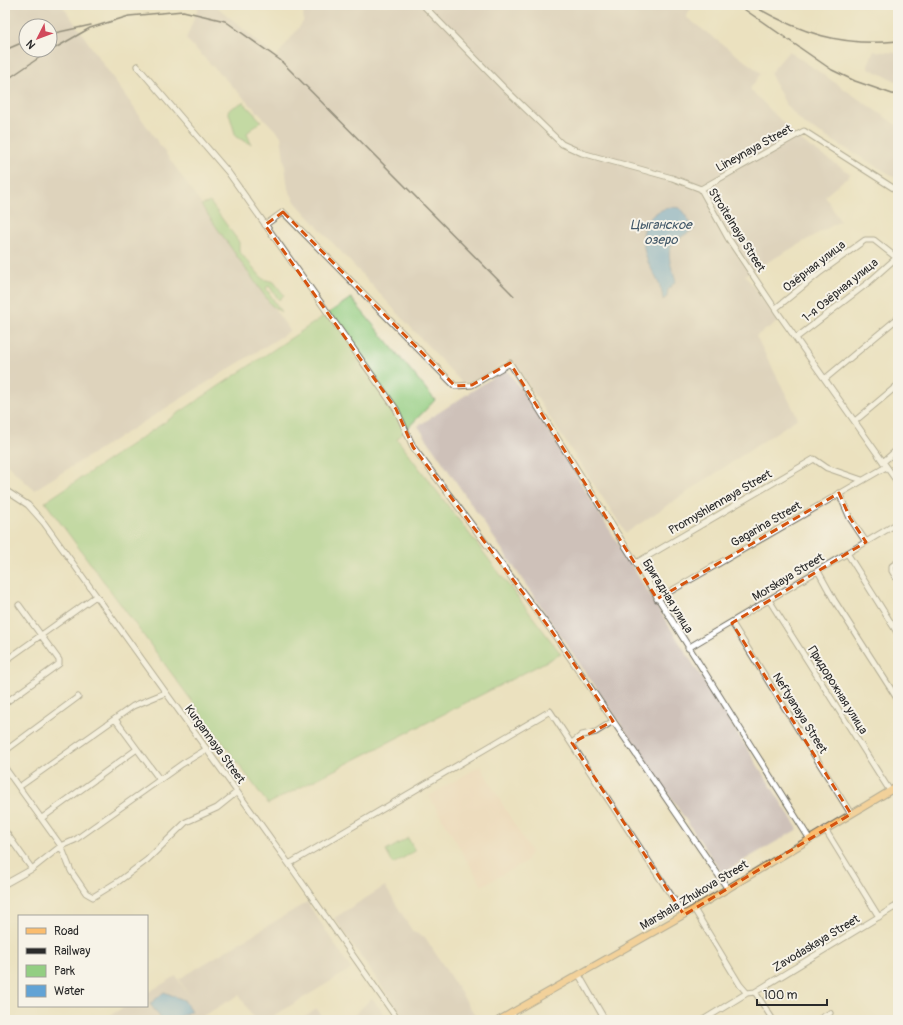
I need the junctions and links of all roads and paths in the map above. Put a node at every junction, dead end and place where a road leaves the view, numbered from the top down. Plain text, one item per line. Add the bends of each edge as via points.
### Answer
1 (423, 5) edge
2 (137, 66) dead end
3 (700, 189) junction
4 (898, 192) edge
5 (265, 224) junction
6 (897, 258) edge
7 (776, 308) junction
8 (898, 318) edge
9 (796, 338) junction
10 (826, 378) junction
11 (898, 385) edge
12 (855, 420) junction
13 (898, 449) edge
14 (884, 464) junction
15 (862, 480) junction
16 (898, 483) edge
17 (5, 490) edge
18 (839, 493) junction
19 (898, 523) edge
20 (866, 542) junction
21 (846, 553) junction
22 (898, 562) edge
23 (636, 563) junction
24 (818, 571) junction
25 (898, 581) edge
26 (96, 596) junction
27 (657, 599) junction
28 (769, 600) junction
29 (19, 605) dead end
30 (732, 623) junction
31 (898, 634) edge
32 (41, 635) junction
33 (688, 648) junction
34 (5, 661) edge
35 (165, 693) junction
36 (78, 697) dead end
37 (898, 700) edge
38 (5, 703) edge
39 (115, 719) junction
40 (613, 721) junction
41 (572, 744) junction
42 (207, 749) junction
43 (137, 750) junction
44 (5, 751) edge
45 (5, 768) edge
46 (160, 780) junction
47 (898, 786) edge
48 (19, 787) junction
49 (890, 791) junction
50 (237, 792) junction
51 (851, 814) junction
52 (42, 818) junction
53 (825, 829) junction
54 (5, 831) edge
55 (810, 838) junction
56 (61, 846) junction
57 (290, 864) junction
58 (32, 869) junction
59 (5, 884) edge
60 (728, 889) junction
61 (898, 906) edge
62 (694, 909) junction
63 (684, 915) junction
64 (879, 917) junction
65 (579, 975) junction
66 (755, 992) junction
67 (747, 993) junction
68 (512, 1013) junction
69 (830, 1013) dead end
70 (398, 1020) edge
71 (499, 1020) edge
72 (514, 1020) edge
73 (605, 1020) edge
74 (703, 1020) edge
75 (773, 1020) edge
76 (818, 1020) edge

1 - 3 street, Stroitelnaya Street via 562,144 582,153 672,178
2 - 5 street via 228,172
3 - 4 street, Lineynaya Street via 804,131
3 - 7 street, Stroitelnaya Street via 728,238
5 - 23 street, Бригадная улица via 284,212 455,386 472,385 510,363
5 - 40 street via 396,409 413,448 550,630
6 - 7 street, Озёрная улица via 874,240 865,240
6 - 9 street, 1-я Озёрная улица
7 - 9 street, Stroitelnaya Street
8 - 10 street
9 - 10 street, Stroitelnaya Street
10 - 12 street, Stroitelnaya Street
11 - 12 street
12 - 14 street, Stroitelnaya Street
13 - 14 street, Gagarina Street
14 - 15 street, Gagarina Street
14 - 16 street, Stroitelnaya Street
15 - 18 street, Gagarina Street
15 - 23 street, Promyshlennaya Street via 827,468 814,459
17 - 26 street, Kurgannaya Street via 28,505 44,523
18 - 20 street via 850,518
18 - 27 street, Gagarina Street
19 - 20 street, Morskaya Street
20 - 21 street, Morskaya Street
21 - 24 street, Morskaya Street
21 - 31 street
22 - 25 street via 892,566 892,571
23 - 27 street, Бригадная улица
24 - 28 street, Morskaya Street
24 - 37 street
26 - 32 street
26 - 35 street, Kurgannaya Street
27 - 33 street, Бригадная улица
28 - 30 street, Morskaya Street
28 - 49 street, Придорожная улица
29 - 32 street
30 - 33 street, Morskaya Street
30 - 51 street, Neftyanaya Street
32 - 34 street
32 - 38 street via 59,660 59,664
33 - 55 street, Бригадная улица
35 - 39 street via 133,706
35 - 42 street, Kurgannaya Street
36 - 44 street
39 - 43 street
39 - 48 street
40 - 41 street via 596,732 582,736
40 - 60 street
41 - 57 street via 550,711
41 - 63 street
42 - 46 street
42 - 50 street, Kurgannaya Street
43 - 46 street
43 - 52 street
45 - 48 street
46 - 56 street via 75,840
47 - 49 main road, Marshala Zhukova Street
48 - 52 street
49 - 51 main road, Marshala Zhukova Street
50 - 56 street via 217,808 186,822 147,860 97,895 86,893 71,872
50 - 57 street, Kurgannaya Street
51 - 53 main road, Marshala Zhukova Street
52 - 56 street
53 - 55 main road, Marshala Zhukova Street
53 - 64 street
54 - 58 street
55 - 60 main road, Marshala Zhukova Street
56 - 58 street
57 - 70 street, Kurgannaya Street
58 - 59 street
60 - 62 main road, Marshala Zhukova Street
61 - 64 street, Zavodaskaya Street
62 - 63 main road, Marshala Zhukova Street
62 - 67 street
63 - 65 main road, Marshala Zhukova Street
64 - 66 street, Zavodaskaya Street
65 - 68 main road, Marshala Zhukova Street
65 - 73 street
66 - 67 street, Zavodaskaya Street
66 - 75 street
67 - 74 street, Zavodaskaya Street
68 - 71 main road, Marshala Zhukova Street
68 - 72 street
69 - 76 street

